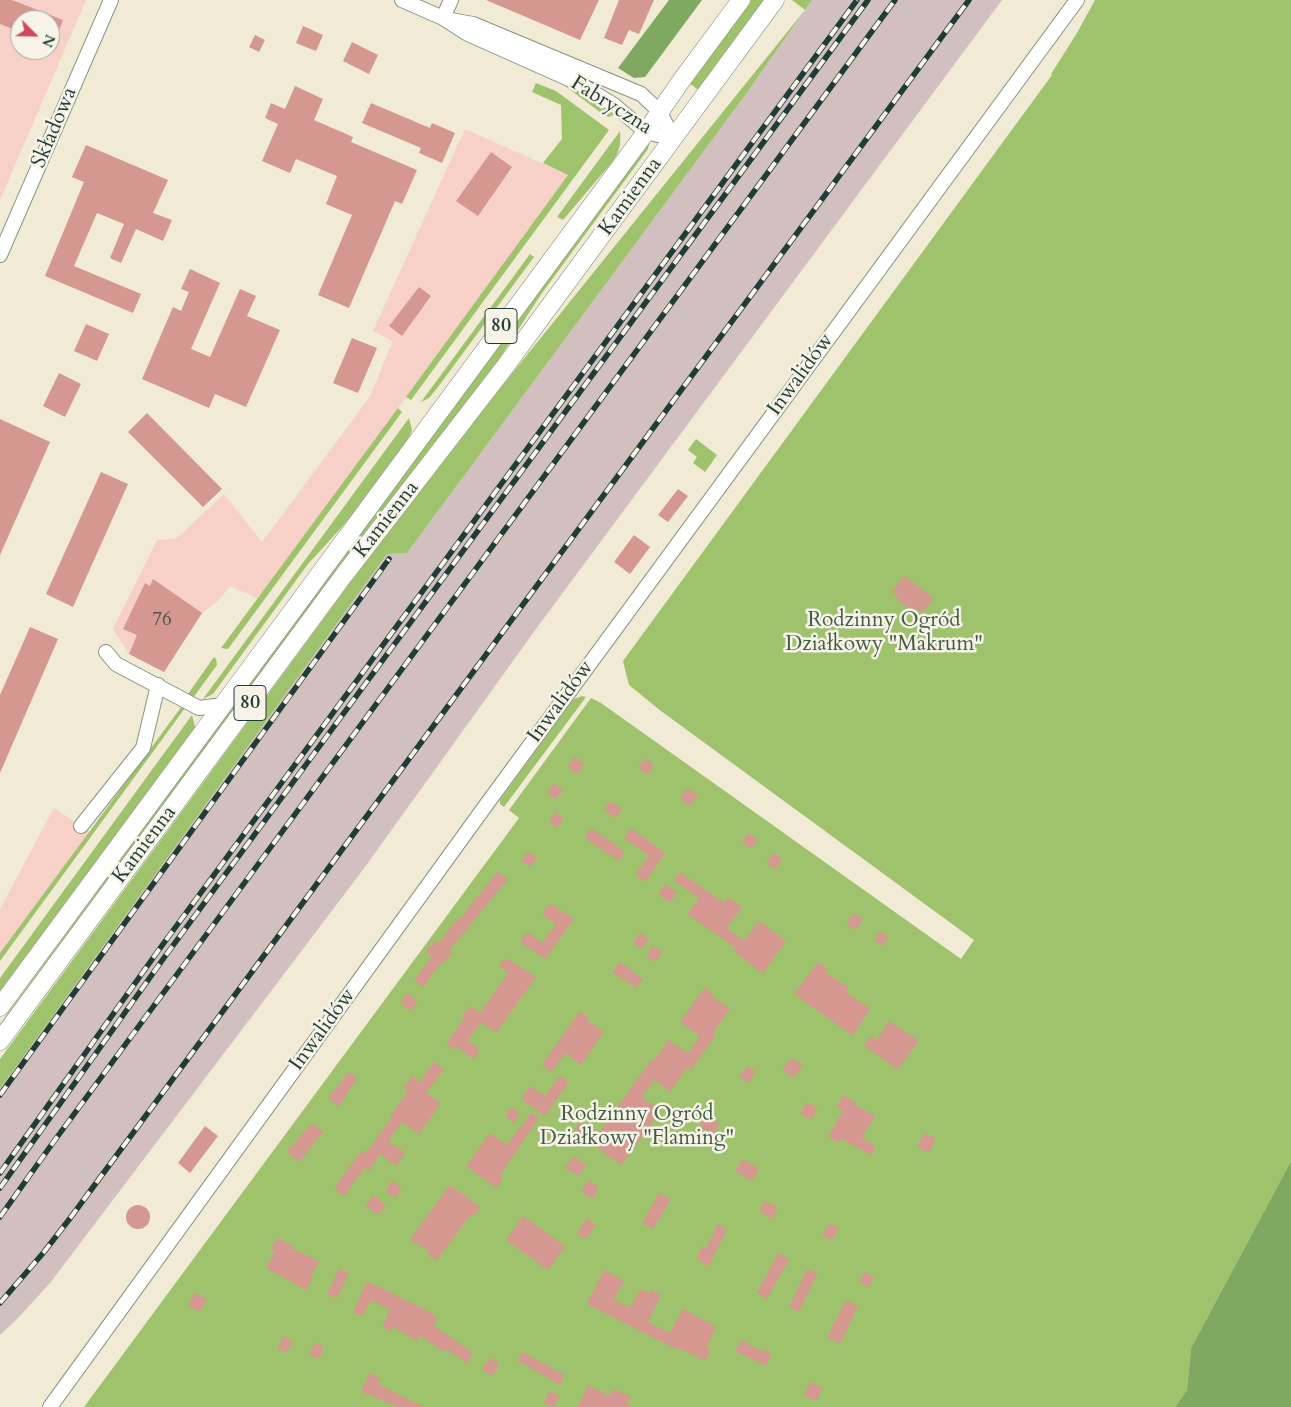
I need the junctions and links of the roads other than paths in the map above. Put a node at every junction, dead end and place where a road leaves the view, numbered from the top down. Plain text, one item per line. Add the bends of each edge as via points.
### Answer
1 (111, 0) edge
2 (402, 0) edge
3 (451, 0) edge
4 (741, 0) edge
5 (775, 0) edge
6 (1077, 0) edge
7 (443, 18) junction
8 (659, 111) junction
9 (646, 132) junction
10 (674, 139) junction
11 (0, 256) edge
12 (106, 652) dead end
13 (158, 685) junction
14 (223, 705) junction
15 (199, 708) junction
16 (204, 730) junction
17 (81, 826) dead end
18 (0, 1007) edge
19 (0, 1041) edge
20 (50, 1407) edge

1 - 11 street, Składowa
2 - 7 street, Fabryczna
3 - 7 street
4 - 8 main road, Kamienna / 80
5 - 10 main road, Kamienna / 80
6 - 20 street, Inwalidów via 483,809
7 - 8 street, Fabryczna via 473,24 641,94
7 - 9 street, Fabryczna via 468,34 578,83 614,105
8 - 9 main road, Kamienna / 80
8 - 10 street, Fabryczna
9 - 10 street, Fabryczna
9 - 14 main road, Kamienna / 80
10 - 19 main road, Kamienna / 80 via 504,368 344,575
12 - 13 street via 116,664
13 - 15 street
13 - 17 street via 143,748
14 - 15 street
14 - 16 main road, Kamienna / 80
15 - 16 street
16 - 18 main road, Kamienna / 80

